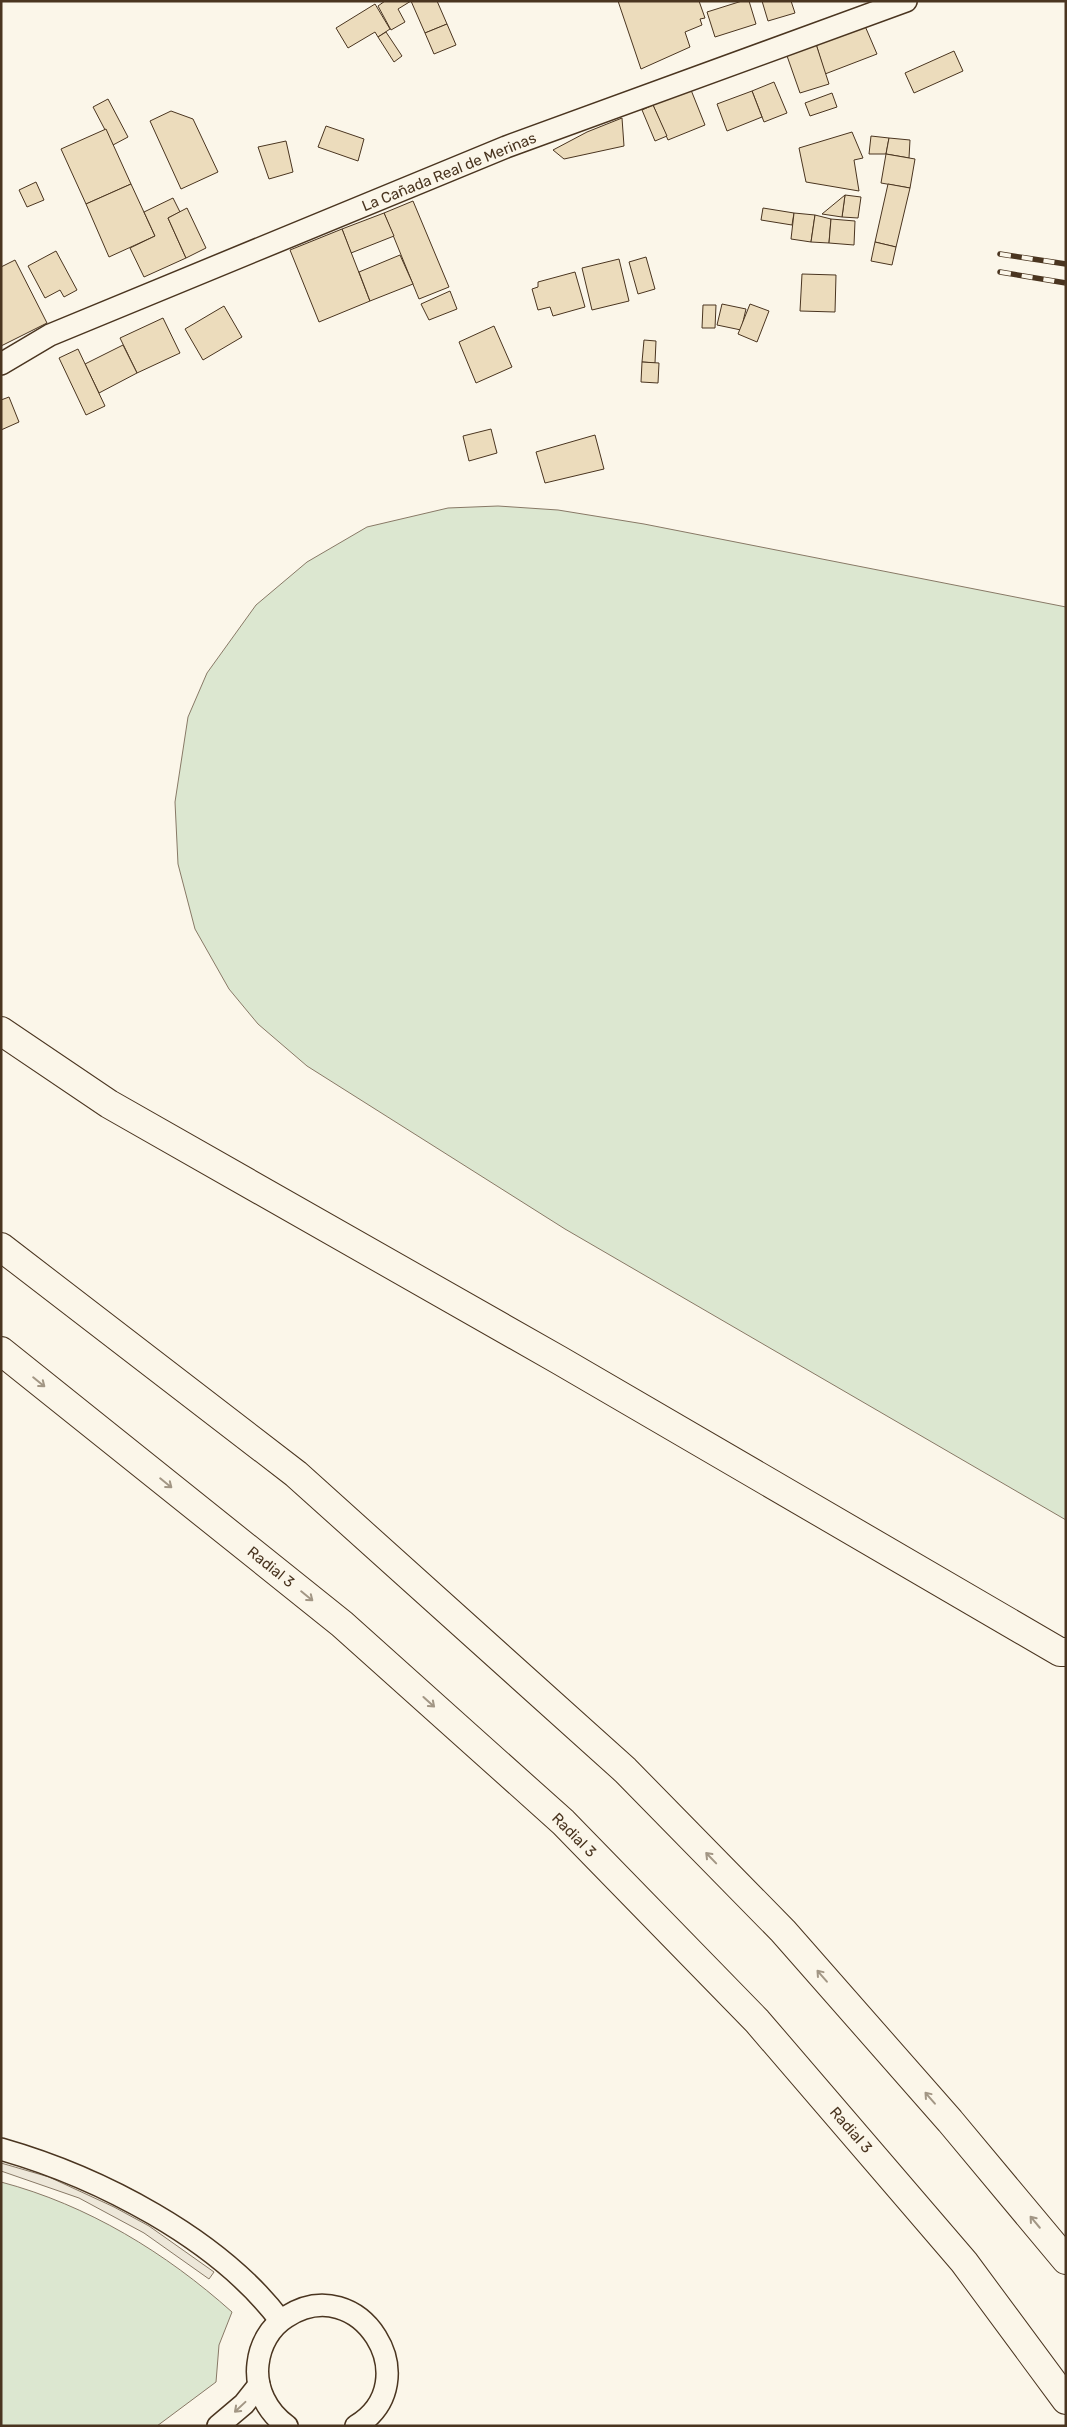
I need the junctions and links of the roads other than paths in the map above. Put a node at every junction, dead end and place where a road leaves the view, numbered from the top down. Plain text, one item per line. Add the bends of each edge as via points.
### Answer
1 (906, 1) edge
2 (1, 364) edge
3 (1, 1031) edge
4 (1, 1247) edge
5 (1, 1351) edge
6 (1064, 1656) edge
7 (1, 2149) edge
8 (1066, 2260) edge
9 (280, 2320) junction
10 (258, 2385) junction
11 (1066, 2400) edge
12 (286, 2425) edge
13 (360, 2425) edge
14 (218, 2426) edge

1 - 2 street, La Cañada Real de Merinas via 506,147 50,335
3 - 6 main road via 109,1104 550,1355
8 -> 4 main road via 950,2121 783,1932 625,1770 296,1474
5 -> 11 main road, Radial 3 via 342,1624 563,1822 757,2021 964,2262
7 - 9 street via 79,2176 139,2205 210,2253 268,2303
9 - 10 street via 263,2343 258,2356
9 - 13 street via 309,2307 332,2307 355,2314 377,2336 384,2351 386,2383 377,2405
10 - 12 street via 273,2414
10 -> 14 street via 244,2404

